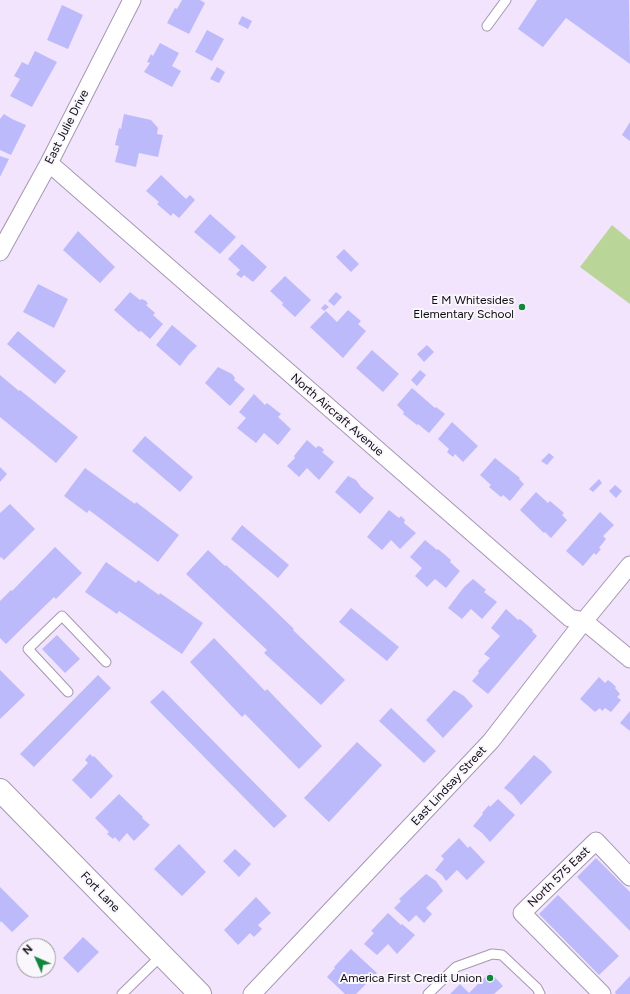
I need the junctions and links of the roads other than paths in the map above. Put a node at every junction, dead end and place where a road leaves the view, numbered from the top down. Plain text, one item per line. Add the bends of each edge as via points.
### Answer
1 (132, 0) edge
2 (506, 0) edge
3 (487, 26) dead end
4 (49, 163) junction
5 (0, 252) edge
6 (630, 565) edge
7 (584, 621) junction
8 (630, 659) edge
9 (106, 662) dead end
10 (68, 692) dead end
11 (0, 790) edge
12 (630, 877) edge
13 (162, 955) junction
14 (122, 994) edge
15 (200, 994) edge
16 (252, 994) edge
17 (428, 994) edge
18 (540, 994) edge
19 (602, 994) edge

1 - 4 street, East Julie Drive
2 - 3 lane
4 - 5 street, East Julie Drive
4 - 7 street, North Aircraft Avenue via 570,618
6 - 7 street, East Lindsay Street
7 - 8 street, North Aircraft Avenue
7 - 16 street, East Lindsay Street via 491,741
9 - 10 lane via 62,616 28,649
11 - 13 main road, Fort Lane
12 - 19 street, North 575 East via 596,842 522,913
13 - 14 lane
13 - 15 main road, Fort Lane
17 - 18 lane via 456,967 492,954 502,955 537,988

